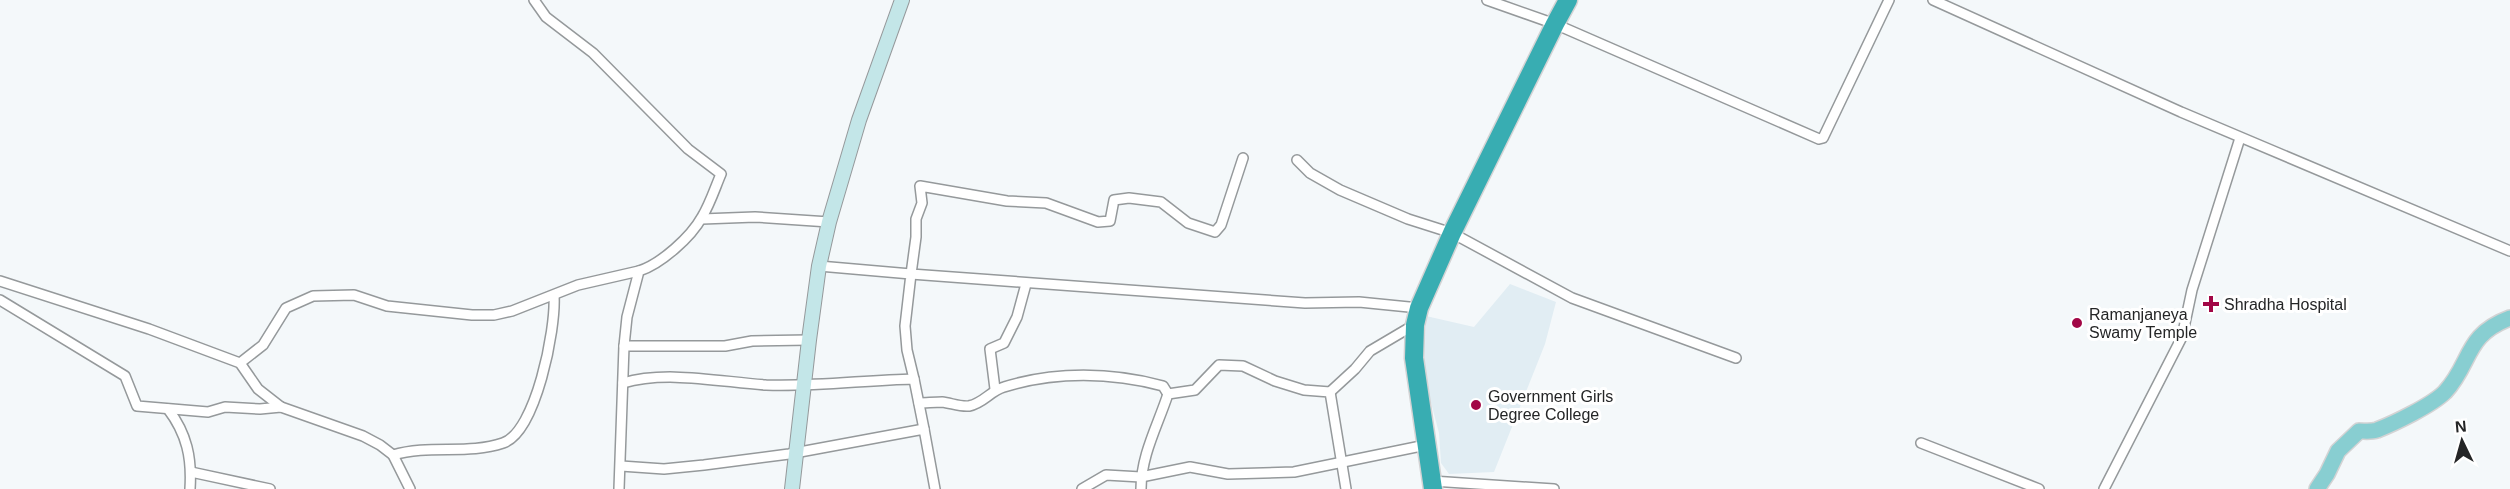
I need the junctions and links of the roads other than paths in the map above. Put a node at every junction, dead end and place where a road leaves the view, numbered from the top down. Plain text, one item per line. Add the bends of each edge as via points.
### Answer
1 (534, 0) edge
2 (902, 0) edge
3 (1487, 0) edge
4 (1568, 0) edge
5 (1889, 0) edge
6 (1933, 0) edge
7 (1554, 24) junction
8 (2240, 138) junction
9 (1243, 158) dead end
10 (1297, 160) dead end
11 (702, 219) junction
12 (829, 222) junction
13 (1452, 233) junction
14 (2510, 251) edge
15 (819, 266) junction
16 (639, 271) junction
17 (911, 274) junction
18 (0, 281) edge
19 (1026, 284) junction
20 (554, 296) junction
21 (0, 300) edge
22 (1417, 316) junction
23 (2510, 318) edge
24 (809, 340) junction
25 (624, 346) junction
26 (1736, 358) dead end
27 (240, 363) junction
28 (914, 379) junction
29 (623, 383) junction
30 (804, 385) junction
31 (995, 389) junction
32 (1330, 392) junction
33 (1168, 394) junction
34 (919, 403) junction
35 (280, 407) junction
36 (168, 409) junction
37 (924, 429) junction
38 (1921, 443) dead end
39 (1426, 444) junction
40 (798, 452) junction
41 (393, 454) junction
42 (1342, 464) junction
43 (621, 466) junction
44 (191, 472) junction
45 (1141, 477) junction
46 (1432, 485) edge
47 (190, 489) edge
48 (270, 489) edge
49 (410, 489) edge
50 (620, 489) edge
51 (792, 489) edge
52 (935, 489) edge
53 (1082, 489) edge
54 (1141, 489) edge
55 (1346, 489) edge
56 (1554, 489) edge
57 (2039, 489) edge
58 (2104, 489) edge
59 (2317, 489) edge

1 - 11 street via 546,17 593,53 688,149 721,174
2 - 12 main road via 859,120
3 - 7 street
4 - 7 highway
5 - 7 street via 1823,138 1819,139
6 - 8 street
7 - 13 highway
8 - 14 street
8 - 58 street via 2192,290 2182,337
9 - 17 street via 1221,225 1215,232 1188,223 1161,202 1114,200 1110,221 1098,222 1046,203 1007,201 920,186 922,203 916,219
10 - 13 street via 1310,173 1340,190
11 - 12 street via 755,217
11 - 16 street via 669,254
12 - 15 main road
13 - 22 highway
13 - 26 street via 1572,298
15 - 17 street
15 - 24 main road
16 - 20 street via 578,285
16 - 25 street
17 - 19 street
17 - 28 street via 905,326
18 - 27 street
19 - 22 street via 1305,303 1359,302
19 - 31 street via 1017,317 1004,343 990,349
20 - 27 street via 512,311 472,315 387,306 354,295 313,296 286,308 263,345
20 - 41 street via 553,329 545,366 529,415 513,438 488,447 412,449
21 - 36 street via 125,376 137,406
22 - 32 street via 1370,351
22 - 39 highway via 1414,358
23 - 59 main road via 2491,327 2470,348 2444,393 2375,431 2359,431 2338,451
24 - 25 street via 752,341 725,346
24 - 30 main road
25 - 29 street
27 - 35 street via 258,389
28 - 30 street
28 - 34 street
29 - 30 street via 640,378
29 - 43 street
30 - 40 main road
31 - 33 street via 1043,377 1077,375 1142,380 1163,386
31 - 34 street via 980,404 965,407
32 - 33 street via 1304,390 1243,366 1219,365 1195,390
32 - 42 street
33 - 45 street via 1146,450
34 - 37 street
35 - 36 street via 225,407 208,412
35 - 41 street via 363,436
36 - 44 street via 185,436
37 - 40 street
37 - 52 street
38 - 57 street
39 - 42 street
39 - 46 highway
40 - 43 street via 664,469
40 - 51 main road
41 - 49 street
42 - 45 street via 1294,472 1228,474 1190,466
42 - 55 street
43 - 50 street
44 - 47 street
44 - 48 street
45 - 53 street via 1106,475
45 - 54 street
46 - 56 street

